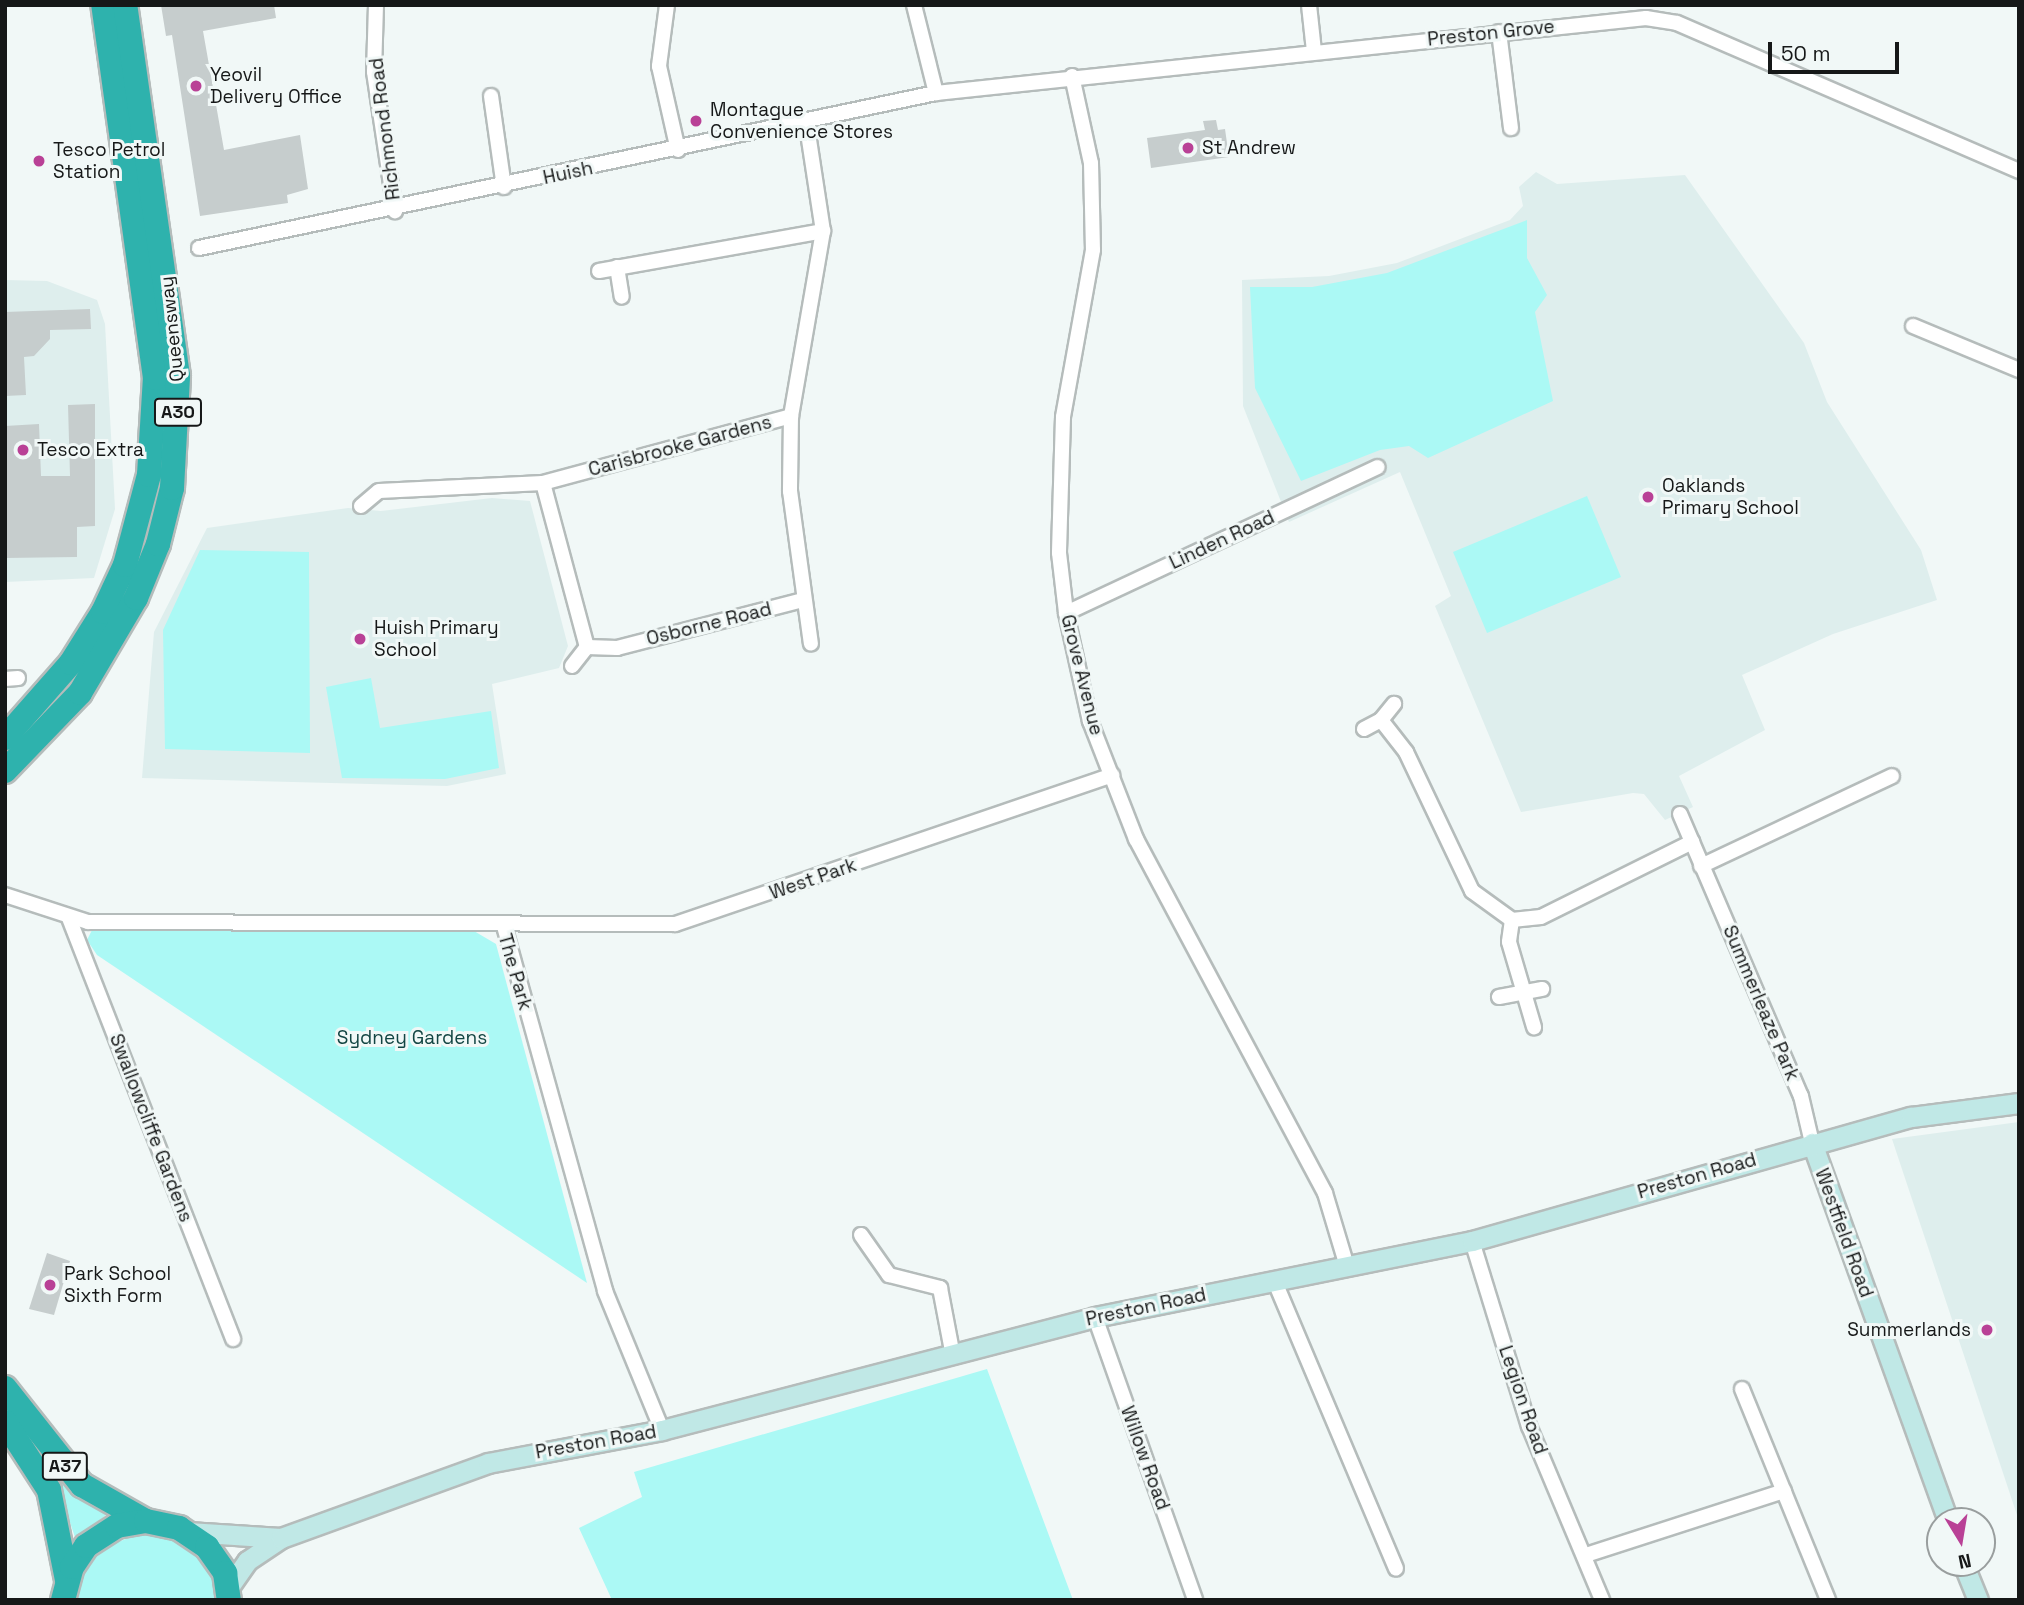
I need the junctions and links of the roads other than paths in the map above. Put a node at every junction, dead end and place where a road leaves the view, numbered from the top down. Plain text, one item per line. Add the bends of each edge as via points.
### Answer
1 (103, 5) edge
2 (125, 5) edge
3 (376, 5) edge
4 (667, 5) edge
5 (914, 5) edge
6 (1309, 5) edge
7 (1646, 12) edge
8 (1499, 32) junction
9 (1314, 51) junction
10 (1072, 76) junction
11 (936, 93) junction
12 (491, 96) dead end
13 (806, 120) junction
14 (1511, 128) dead end
15 (678, 150) junction
16 (2019, 170) edge
17 (504, 187) junction
18 (395, 211) junction
19 (822, 231) junction
20 (200, 248) dead end
21 (617, 267) junction
22 (599, 271) dead end
23 (622, 297) dead end
24 (1913, 326) dead end
25 (2019, 370) edge
26 (791, 416) junction
27 (1377, 467) dead end
28 (543, 482) junction
29 (361, 506) dead end
30 (802, 600) junction
31 (1066, 613) junction
32 (811, 644) dead end
33 (587, 647) junction
34 (572, 666) dead end
35 (1394, 704) dead end
36 (1381, 720) junction
37 (1364, 729) dead end
38 (5, 738) edge
39 (5, 771) edge
40 (1112, 775) junction
41 (1892, 776) dead end
42 (1680, 814) dead end
43 (1692, 842) junction
44 (1701, 866) junction
45 (5, 895) edge
46 (69, 918) junction
47 (1512, 920) junction
48 (504, 926) junction
49 (1542, 989) dead end
50 (1522, 993) junction
51 (1499, 997) dead end
52 (1534, 1027) dead end
53 (2019, 1103) edge
54 (1812, 1143) junction
55 (861, 1235) dead end
56 (1472, 1241) junction
57 (1346, 1263) junction
58 (1275, 1282) junction
59 (1095, 1317) junction
60 (233, 1339) dead end
61 (953, 1356) junction
62 (5, 1388) edge
63 (1742, 1389) dead end
64 (5, 1422) edge
65 (662, 1430) junction
66 (1784, 1491) junction
67 (1943, 1507) edge
68 (146, 1521) junction
69 (188, 1532) junction
70 (281, 1538) junction
71 (1586, 1555) junction
72 (1396, 1569) dead end
73 (1969, 1577) edge
74 (65, 1590) edge
75 (229, 1593) edge
76 (1195, 1600) edge
77 (1602, 1600) edge
78 (1828, 1600) edge
79 (1978, 1600) edge

1 - 38 highway, Queensway / A30 via 155,378 149,475 125,565 103,612 71,663
2 - 39 highway, Queensway / A30 via 176,351 178,437 172,488 136,598 80,693
3 - 18 street, Richmond Road via 374,72
4 - 15 street via 660,66
5 - 11 street
6 - 9 street
7 - 8 street, Preston Grove
7 - 16 street, Preston Grove
8 - 9 street, Preston Grove
8 - 14 street
9 - 10 street, Preston Grove
10 - 11 street, Preston Grove
10 - 31 street, Grove Avenue via 1091,163 1093,250 1063,417 1059,553
11 - 13 street, Huish
12 - 17 street
13 - 15 street, Huish
13 - 19 street, Carisbrooke Gardens
15 - 17 street, Huish
17 - 18 street, Huish
18 - 20 street, Huish
19 - 21 street
19 - 26 street, Carisbrooke Gardens
21 - 22 street
21 - 23 street
24 - 25 street
26 - 28 street, Carisbrooke Gardens
26 - 30 street via 790,491
27 - 31 street, Linden Road
28 - 29 street, Carisbrooke Gardens via 379,491
28 - 33 street
30 - 32 street
30 - 33 street, Osborne Road via 617,648
31 - 40 street, Grove Avenue via 1090,720
33 - 34 street
35 - 36 street
36 - 37 street
36 - 47 street via 1406,752 1472,891
40 - 48 street, West Park via 700,918 660,925
40 - 57 street, Grove Avenue via 1136,839 1325,1193
41 - 44 street
42 - 43 street, Summerleaze Park
43 - 44 street, Summerleaze Park
43 - 47 street via 1541,917
44 - 54 street, Summerleaze Park via 1801,1096
45 - 46 street, The Park
46 - 48 street, The Park
46 - 60 street, Swallowcliffe Gardens
47 - 50 street via 1509,942
48 - 65 street, The Park via 605,1291
49 - 50 street
50 - 51 street
50 - 52 street
53 - 54 street, Preston Road via 1911,1117
54 - 56 street, Preston Road
54 - 67 street, Westfield Road
55 - 61 street via 889,1275 940,1288
56 - 57 street, Preston Road
56 - 71 street, Legion Road via 1528,1426
57 - 58 street, Preston Road
58 - 59 street, Preston Road
58 - 72 street
59 - 61 street, Preston Road
59 - 76 street, Willow Road
61 - 65 street, Preston Road
62 - 68 highway, A37 via 82,1485
63 - 66 street
64 - 74 highway, A37 via 35,1461 54,1503
65 - 70 street, Preston Road via 488,1463
66 - 71 street
66 - 78 street
68 - 69 highway, A37
68 - 74 highway, A37 via 117,1526 95,1538
69 - 70 street, Preston Road
69 - 75 highway, A37 via 215,1555
70 - 75 street, Preston Road via 247,1561
71 - 77 street, Legion Road
73 - 79 street

